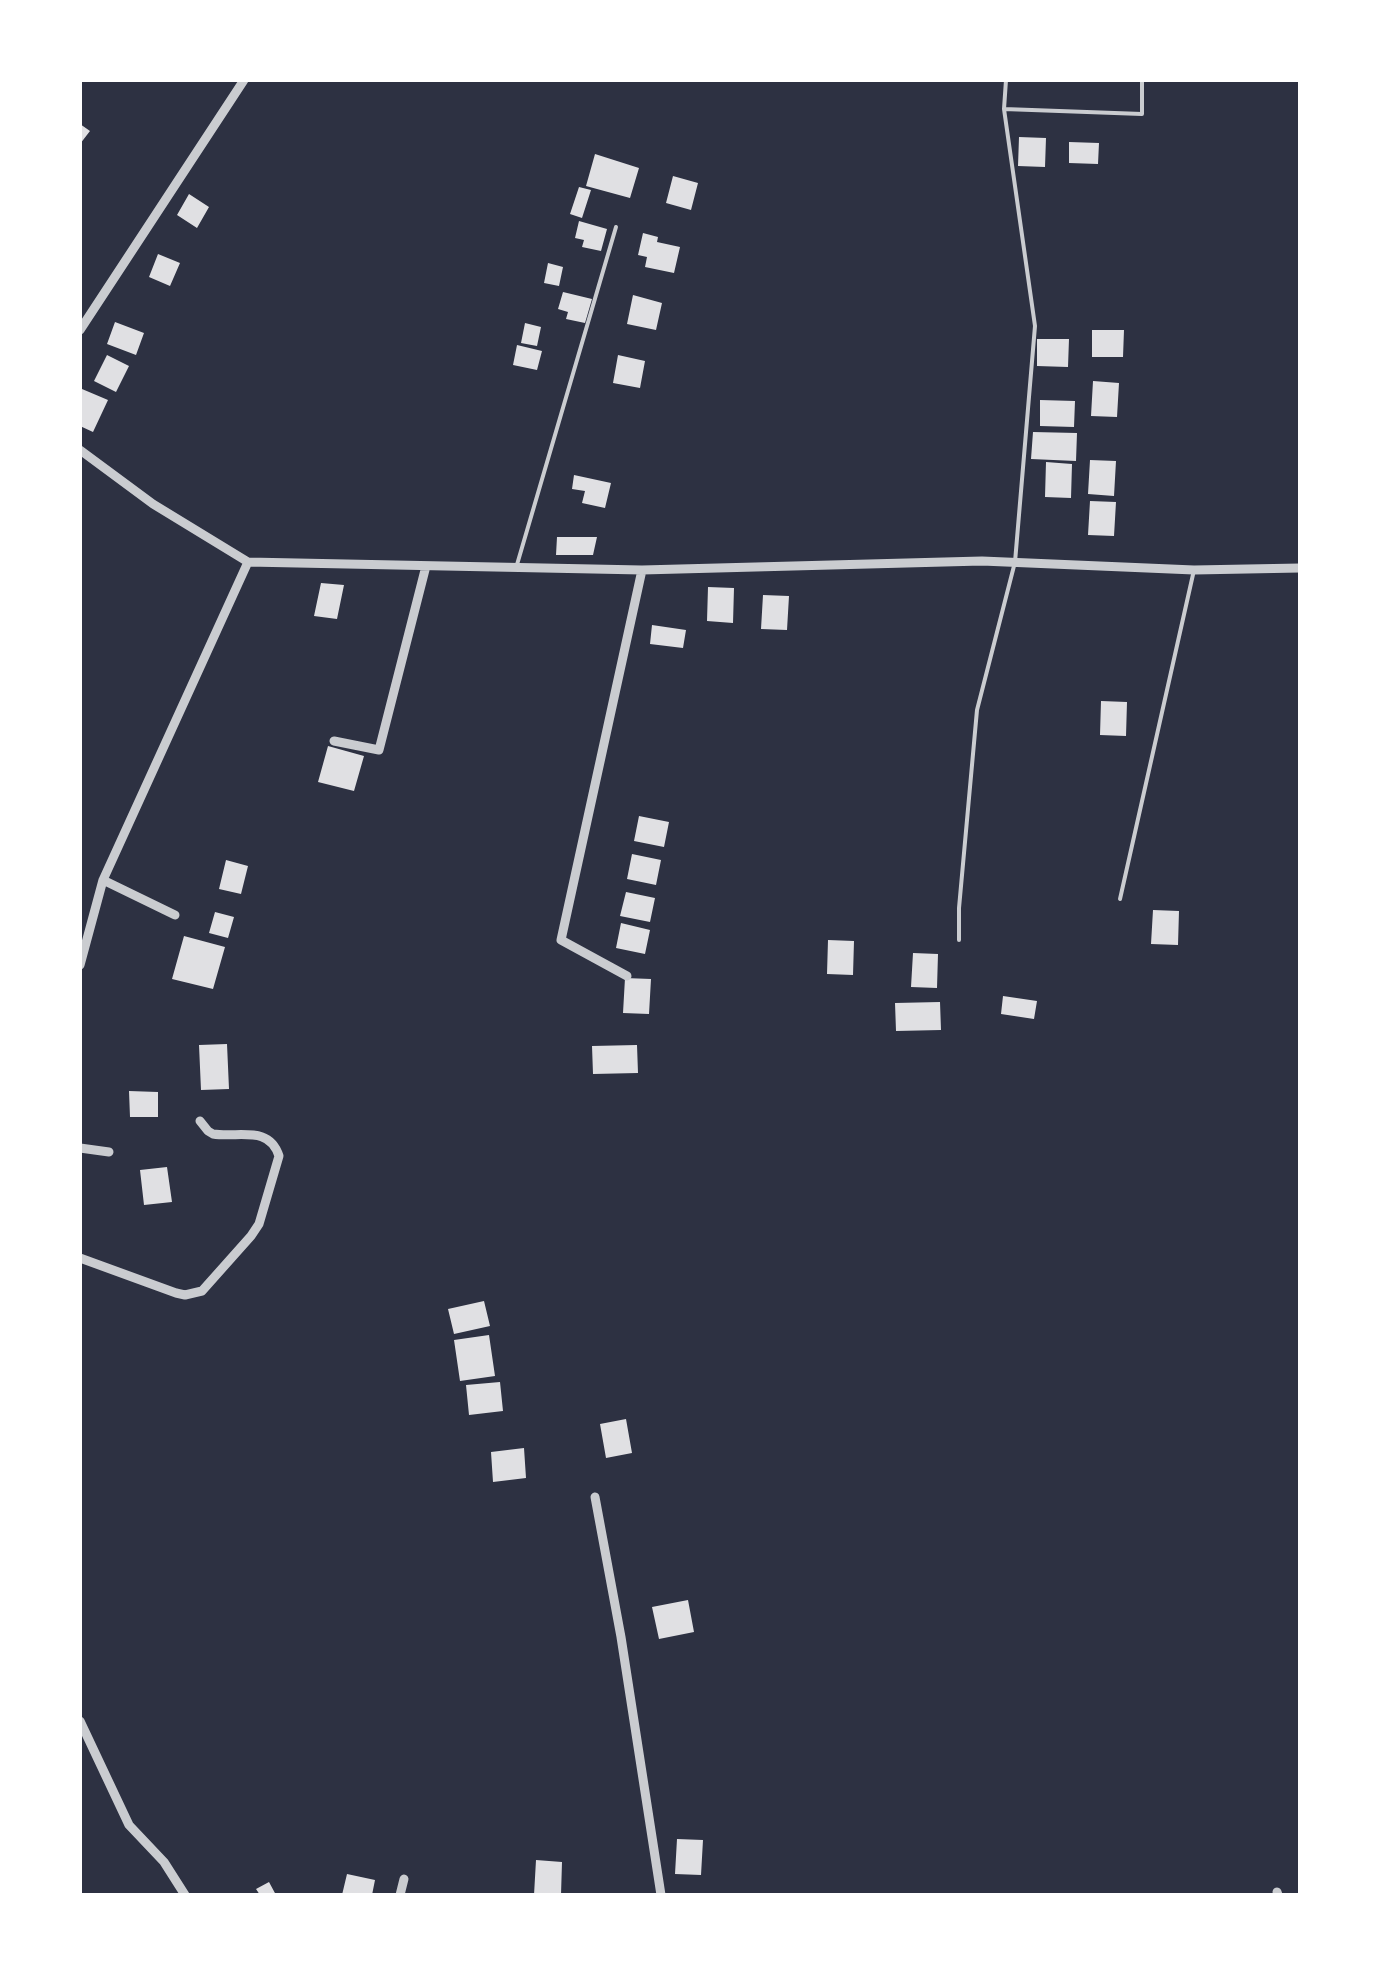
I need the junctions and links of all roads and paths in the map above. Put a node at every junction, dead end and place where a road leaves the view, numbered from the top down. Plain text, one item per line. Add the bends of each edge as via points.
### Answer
1 (244, 80) edge
2 (1006, 80) edge
3 (1142, 80) edge
4 (1004, 109) junction
5 (616, 227) dead end
6 (80, 330) edge
7 (80, 450) edge
8 (248, 562) junction
9 (1015, 562) junction
10 (426, 566) junction
11 (1300, 568) edge
12 (516, 569) junction
13 (642, 570) junction
14 (1194, 570) junction
15 (334, 742) dead end
16 (104, 880) junction
17 (1120, 898) dead end
18 (176, 914) dead end
19 (959, 940) dead end
20 (80, 965) edge
21 (626, 976) dead end
22 (200, 1121) dead end
23 (80, 1148) edge
24 (109, 1152) dead end
25 (80, 1258) edge
26 (595, 1497) dead end
27 (80, 1721) edge
28 (404, 1879) dead end
29 (185, 1895) edge
30 (400, 1895) edge
31 (661, 1895) edge

1 - 6 street
2 - 4 lane
3 - 4 lane via 1142,114
4 - 9 lane via 1035,326
5 - 12 lane
7 - 8 street
8 - 10 street
8 - 16 street
9 - 13 street
9 - 14 street
9 - 19 lane via 977,710
10 - 12 street
10 - 15 street via 378,750
11 - 14 street
12 - 13 street
13 - 21 street via 561,940
14 - 17 lane
16 - 18 street
16 - 20 street
22 - 25 street via 213,1134 266,1137 279,1156 252,1236 194,1294
23 - 24 street
26 - 31 street
27 - 29 street via 129,1825
28 - 30 street

